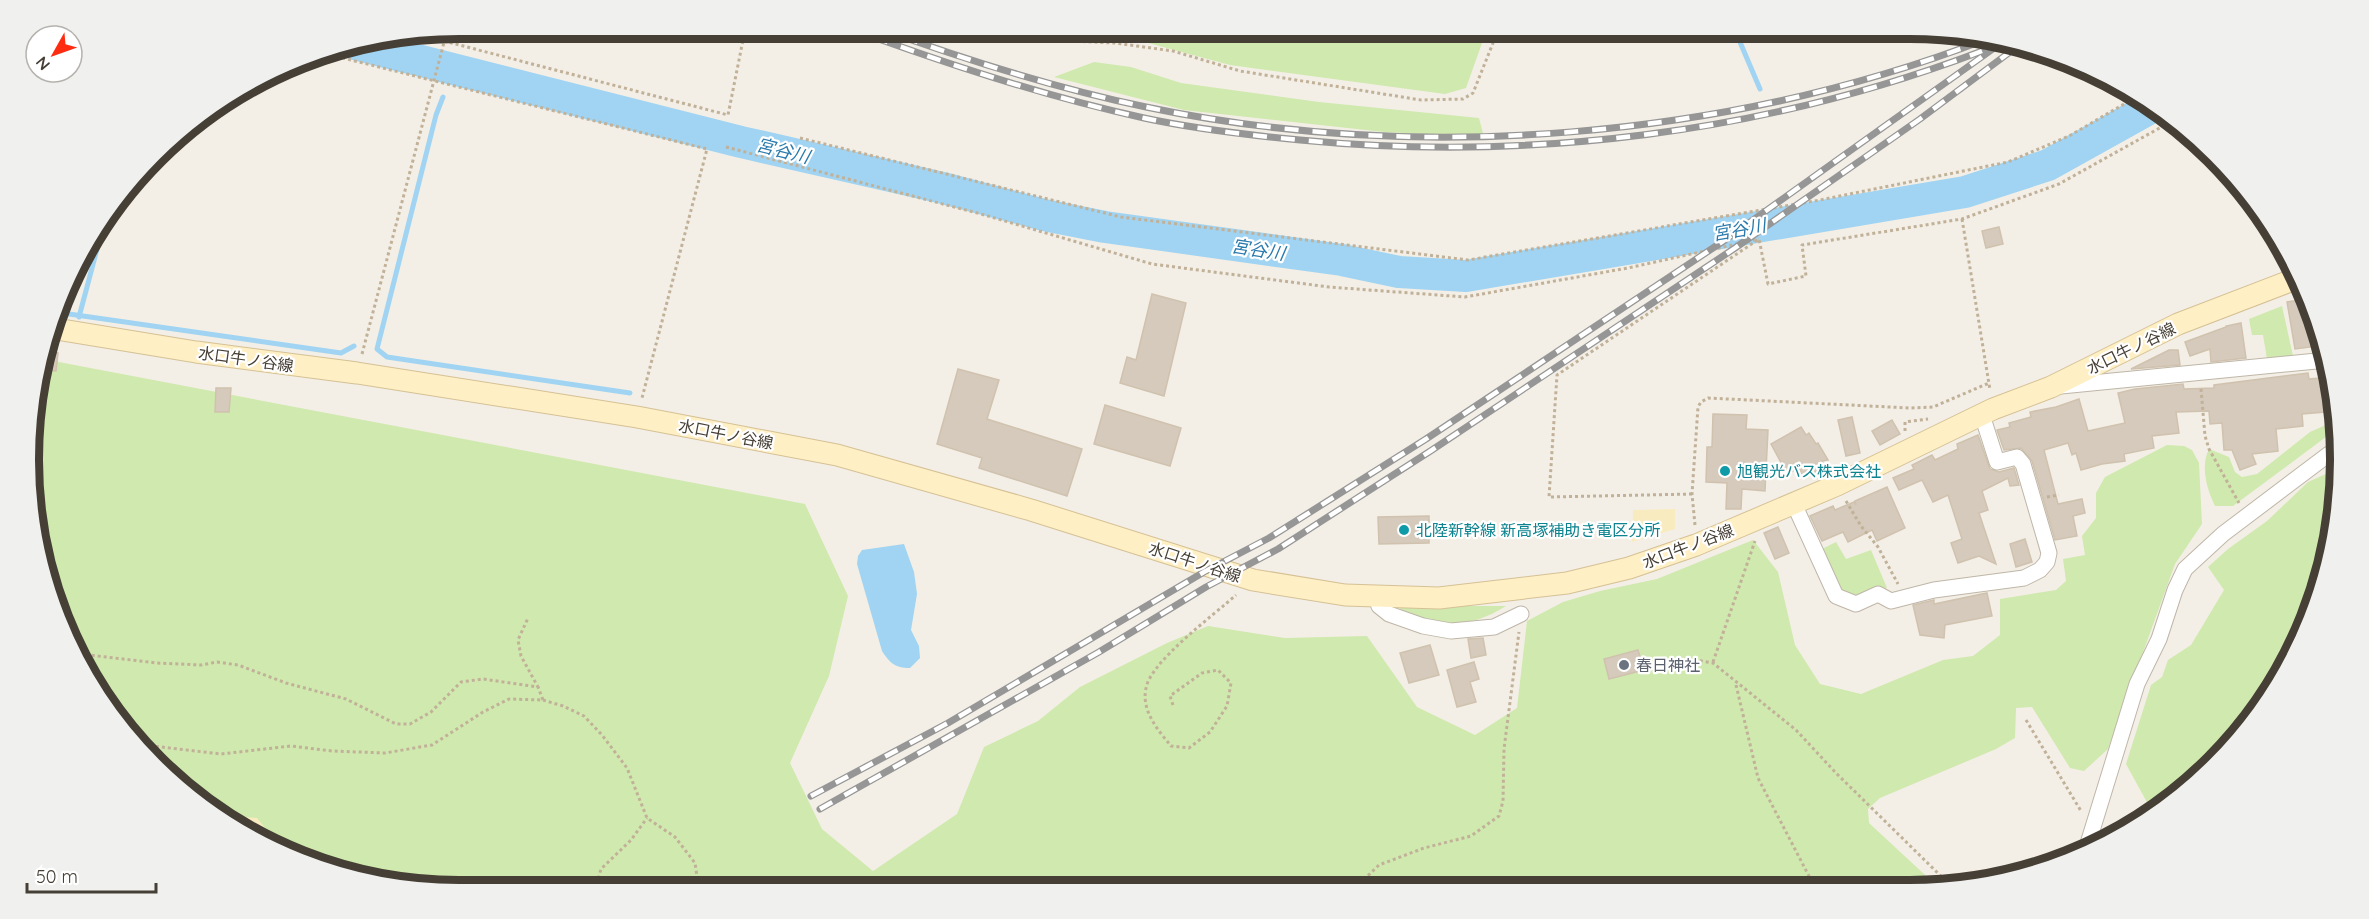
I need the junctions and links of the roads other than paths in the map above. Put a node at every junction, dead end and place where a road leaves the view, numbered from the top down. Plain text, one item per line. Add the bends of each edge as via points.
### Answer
1 (2290, 281) edge
2 (59, 330) edge
3 (2318, 361) edge
4 (2051, 387) junction
5 (1988, 412) junction
6 (2330, 454) edge
7 (1794, 504) junction
8 (1376, 596) junction
9 (1521, 614) road end
10 (2090, 839) edge

1 - 4 main road, 水口牛ノ谷線 via 2178,324
2 - 8 main road, 水口牛ノ谷線 via 637,417 837,455 1031,510 1252,580
3 - 4 street
4 - 5 main road, 水口牛ノ谷線
5 - 7 main road, 水口牛ノ谷線
5 - 7 street via 1996,462 2017,457 2023,464 2049,553 2040,570 2024,578 1891,601 1878,594 1856,604 1836,596
6 - 10 street via 2223,534 2185,569 2137,684
7 - 8 main road, 水口牛ノ谷線 via 1629,568 1558,584 1439,598
8 - 9 street via 1379,606 1389,614 1451,631 1494,627

